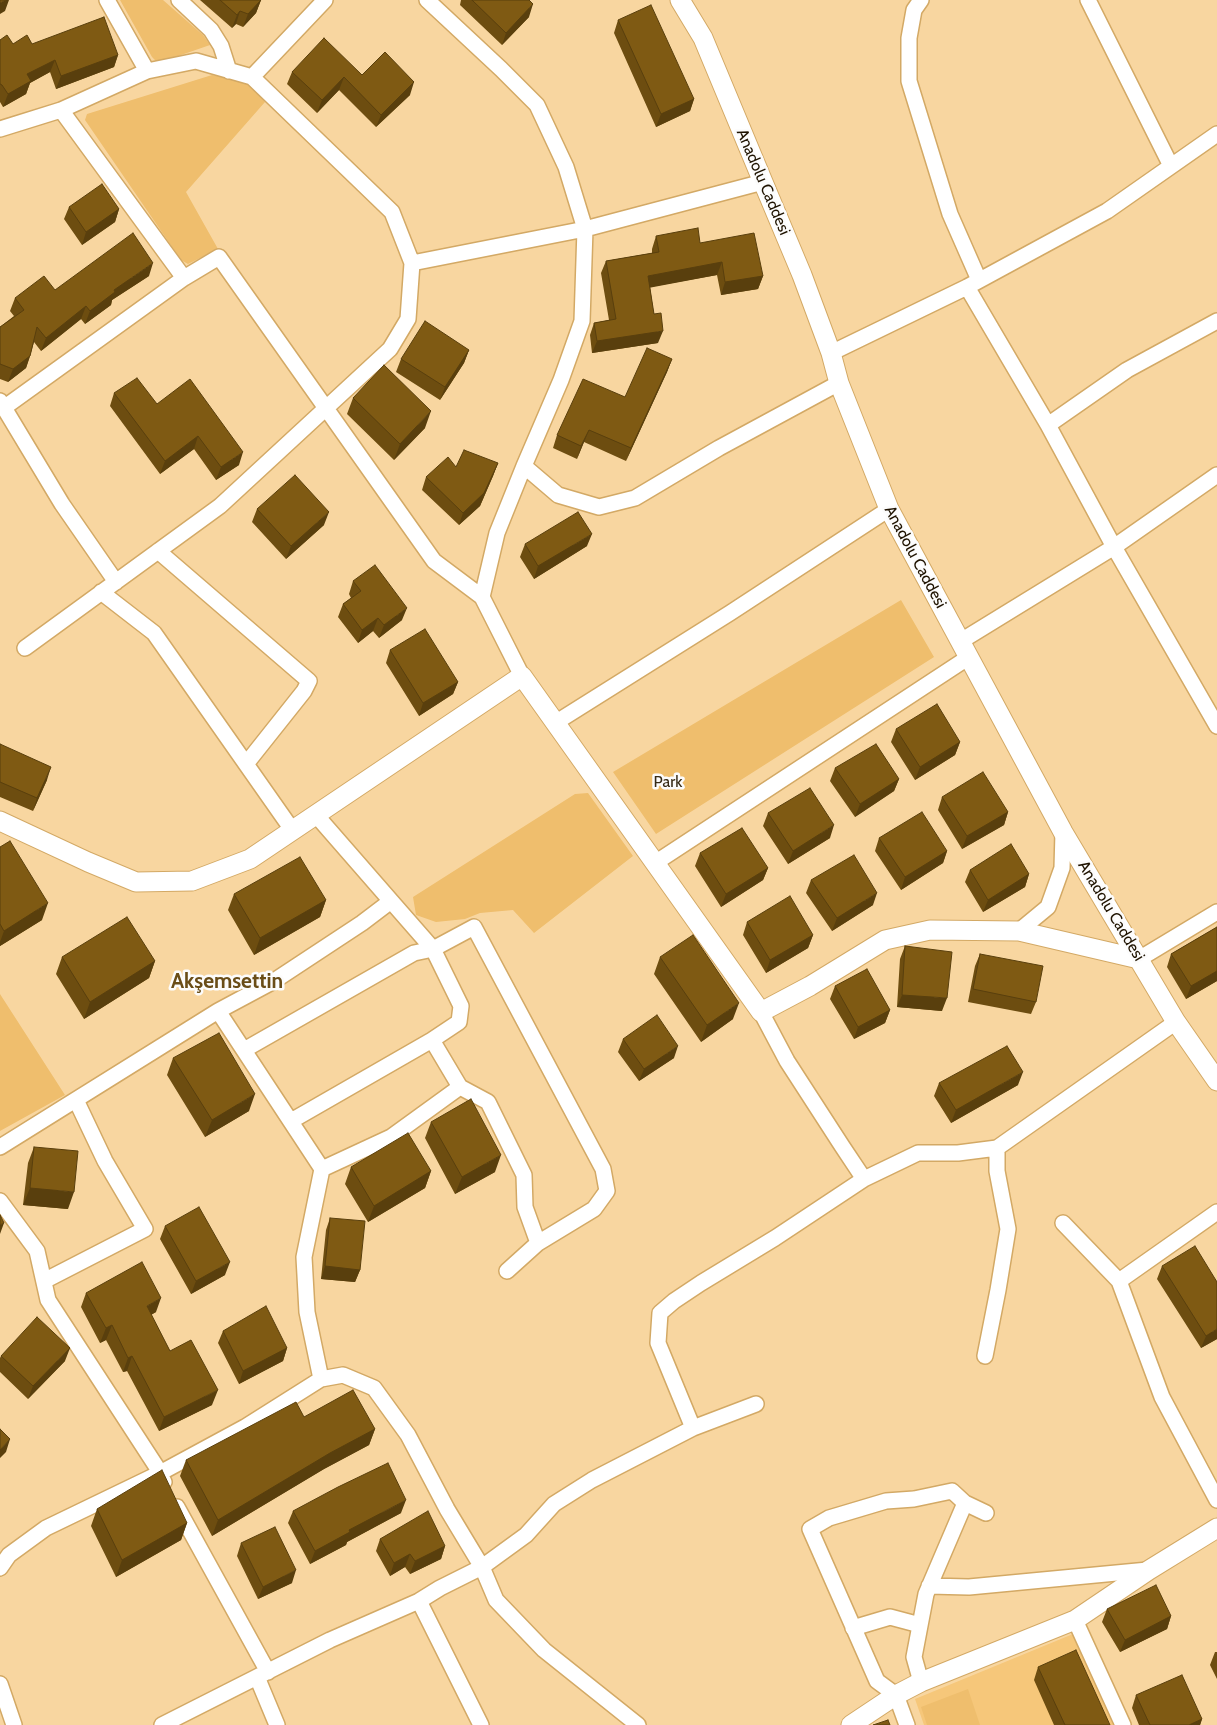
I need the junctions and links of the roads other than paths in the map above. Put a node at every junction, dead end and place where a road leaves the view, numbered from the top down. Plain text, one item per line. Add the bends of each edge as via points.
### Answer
1 (107, 0) edge
2 (179, 0) edge
3 (325, 0) edge
4 (427, 0) edge
5 (680, 0) edge
6 (921, 0) edge
7 (1088, 0) edge
8 (147, 70) junction
9 (229, 71) junction
10 (252, 77) junction
11 (61, 110) junction
12 (0, 130) edge
13 (1217, 134) edge
14 (1172, 166) junction
15 (764, 182) junction
16 (584, 229) junction
17 (412, 263) junction
18 (184, 278) junction
19 (973, 283) junction
20 (1217, 321) edge
21 (831, 353) junction
22 (838, 383) junction
23 (2, 404) edge
24 (324, 408) junction
25 (1048, 425) junction
26 (524, 466) junction
27 (1217, 475) edge
28 (889, 510) junction
29 (1114, 547) junction
30 (158, 550) junction
31 (116, 582) junction
32 (101, 592) junction
33 (482, 597) junction
34 (25, 648) dead end
35 (965, 649) junction
36 (522, 676) junction
37 (555, 723) junction
38 (1217, 726) edge
39 (246, 764) junction
40 (316, 815) junction
41 (0, 821) edge
42 (293, 830) junction
43 (1063, 832) junction
44 (655, 863) junction
45 (391, 901) junction
46 (1217, 912) edge
47 (1019, 931) junction
48 (433, 949) junction
49 (1139, 959) junction
50 (218, 1011) junction
51 (761, 1012) junction
52 (1176, 1022) junction
53 (432, 1040) junction
54 (244, 1050) junction
55 (1217, 1081) edge
56 (460, 1087) junction
57 (76, 1100) junction
58 (291, 1121) junction
59 (0, 1147) edge
60 (997, 1148) junction
61 (322, 1169) junction
62 (864, 1179) junction
63 (0, 1200) edge
64 (1217, 1212) edge
65 (1063, 1223) dead end
66 (538, 1243) junction
67 (507, 1271) dead end
68 (44, 1281) junction
69 (1119, 1281) junction
70 (985, 1356) dead end
71 (321, 1379) junction
72 (756, 1404) dead end
73 (693, 1428) junction
74 (160, 1473) junction
75 (1217, 1500) edge
76 (965, 1503) junction
77 (986, 1513) dead end
78 (1217, 1528) edge
79 (482, 1567) junction
80 (0, 1568) edge
81 (1149, 1570) junction
82 (929, 1586) junction
83 (419, 1601) junction
84 (1074, 1620) junction
85 (920, 1625) junction
86 (853, 1628) junction
87 (263, 1675) junction
88 (921, 1682) junction
89 (0, 1684) edge
90 (896, 1695) junction
91 (14, 1725) edge
92 (162, 1725) edge
93 (277, 1725) edge
94 (481, 1725) edge
95 (638, 1725) edge
96 (851, 1725) edge
97 (907, 1725) edge
98 (1123, 1725) edge

1 - 8 street
2 - 9 street via 211,30 221,46
3 - 10 street
4 - 16 street via 537,105 566,167
5 - 15 street, Anadolu Caddesi via 703,38
6 - 19 street via 914,10 908,38 908,81
7 - 14 street
8 - 9 street via 196,62
8 - 11 street
9 - 10 street
10 - 17 street via 392,212
11 - 12 street
11 - 18 street
13 - 14 street
14 - 19 street via 1107,211
15 - 16 street
15 - 21 street, Anadolu Caddesi
16 - 17 street
16 - 26 street via 582,321
17 - 24 street via 408,319 390,349
18 - 23 street
18 - 24 street via 219,257
19 - 21 street
19 - 25 street
20 - 25 street via 1127,370
21 - 22 street, Anadolu Caddesi
22 - 26 street via 635,498 599,507 558,495
22 - 28 street, Anadolu Caddesi
23 - 31 street via 62,504
24 - 30 street via 220,506
24 - 33 street via 434,561
25 - 29 street
26 - 33 street via 497,533
27 - 29 street
28 - 35 street, Anadolu Caddesi
28 - 37 street
29 - 35 street
29 - 38 street
30 - 31 street
30 - 39 street via 309,681 304,692
31 - 32 street
32 - 34 street
32 - 39 street via 154,633
33 - 36 street
35 - 43 street, Anadolu Caddesi
35 - 44 street
36 - 37 street
36 - 40 street
37 - 44 street
39 - 42 street
40 - 42 street
40 - 45 street
41 - 42 street via 136,882 192,881 250,859
43 - 47 street via 1062,868 1048,906
43 - 49 street, Anadolu Caddesi
44 - 51 street
45 - 48 street
45 - 50 street via 274,981
46 - 49 street
47 - 49 street
47 - 51 street via 930,930 885,940
48 - 53 street via 461,1006 459,1022
48 - 54 street via 414,953
48 - 66 street via 474,927 603,1169 607,1191 594,1209
49 - 52 street, Anadolu Caddesi
50 - 54 street
50 - 57 street
51 - 62 street via 787,1061
52 - 55 street, Anadolu Caddesi
52 - 60 street
53 - 56 street
53 - 58 street
54 - 58 street
56 - 61 street via 391,1137
56 - 66 street via 488,1102 524,1175 525,1207
57 - 59 street
57 - 68 street via 105,1160 145,1229
58 - 61 street
60 - 62 street via 958,1153 918,1153
60 - 70 street via 997,1171 1008,1230
61 - 71 street via 304,1257 307,1312
62 - 73 street via 701,1283 660,1314 658,1343
63 - 68 street via 37,1251
64 - 69 street
65 - 69 street
66 - 67 street
68 - 74 street via 48,1300
69 - 75 street via 1162,1397
71 - 74 street via 245,1427
71 - 79 street via 343,1375 374,1388 408,1435
72 - 73 street
73 - 79 street via 592,1480 554,1504 526,1535
74 - 80 street via 46,1528 10,1555
74 - 87 street
76 - 77 street
76 - 82 street
76 - 86 street via 952,1491 886,1501 829,1518 810,1530
78 - 81 street
79 - 83 street
79 - 95 street via 496,1600 544,1650
81 - 82 street via 969,1587
81 - 84 street
82 - 85 street
83 - 87 street via 330,1640
83 - 94 street
84 - 88 street
84 - 98 street
85 - 86 street via 890,1617
85 - 88 street via 914,1657
86 - 90 street via 877,1681
87 - 92 street
87 - 93 street
88 - 90 street
89 - 91 street
90 - 96 street
90 - 97 street

